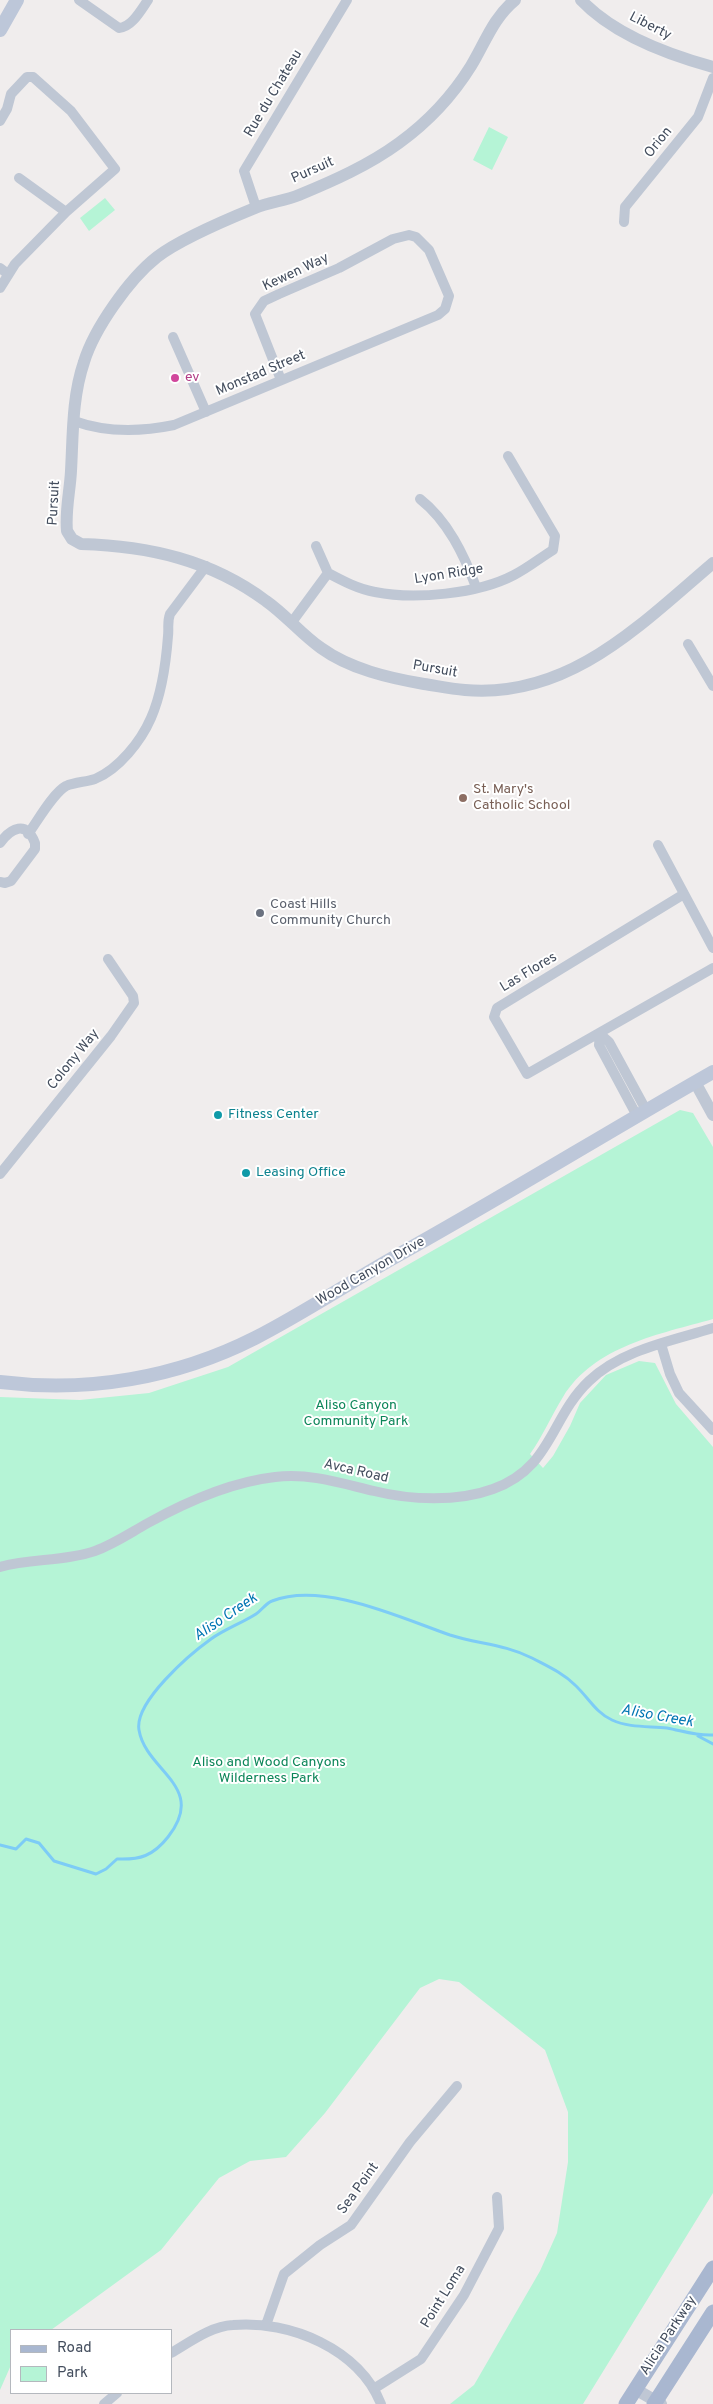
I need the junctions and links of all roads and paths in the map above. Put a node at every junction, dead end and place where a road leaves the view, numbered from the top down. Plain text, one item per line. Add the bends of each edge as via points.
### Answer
1 (17, 0) edge
2 (79, 0) edge
3 (148, 0) edge
4 (347, 0) edge
5 (514, 0) edge
6 (581, 0) edge
7 (0, 30) edge
8 (713, 67) edge
9 (713, 78) edge
10 (0, 121) edge
11 (18, 178) dead end
12 (256, 207) junction
13 (66, 212) junction
14 (624, 222) dead end
15 (416, 237) joint
16 (4, 271) edge
17 (0, 288) edge
18 (173, 337) dead end
19 (281, 380) junction
20 (206, 412) junction
21 (74, 422) junction
22 (508, 456) dead end
23 (420, 500) dead end
24 (316, 546) dead end
25 (713, 563) edge
26 (206, 566) junction
27 (328, 573) junction
28 (476, 587) junction
29 (292, 622) junction
30 (688, 644) dead end
31 (713, 686) edge
32 (28, 834) junction
33 (0, 843) edge
34 (658, 845) dead end
35 (0, 882) edge
36 (684, 894) junction
37 (713, 948) edge
38 (108, 959) dead end
39 (713, 968) edge
40 (600, 1034) junction
41 (713, 1072) edge
42 (695, 1082) junction
43 (641, 1113) junction
44 (713, 1115) edge
45 (0, 1174) edge
46 (713, 1328) edge
47 (661, 1344) junction
48 (0, 1382) edge
49 (713, 1430) edge
50 (0, 1567) edge
51 (457, 2086) dead end
52 (497, 2197) dead end
53 (713, 2268) edge
54 (713, 2312) edge
55 (266, 2325) junction
56 (172, 2352) edge
57 (375, 2388) junction
58 (635, 2389) junction
59 (657, 2403) edge
60 (381, 2404) edge
61 (626, 2404) edge

1 - 7 main road
2 - 3 street via 119,28 125,28
4 - 12 street, Rue du Chateau via 244,171
5 - 12 street, Pursuit via 490,30 457,86 410,134 348,173 297,196
6 - 8 street, Liberty via 644,43
9 - 14 street, Orion via 698,116 625,207
10 - 13 street via 11,94 27,78 33,77 71,111 114,166 113,172
11 - 13 street
12 - 21 street, Pursuit via 157,257 137,277 113,307 84,362
13 - 16 street
15 - 19 street, Kewen Way via 401,235 339,268 264,301 255,314
15 - 19 street, Monstad Street via 429,250 449,296 445,310
16 - 17 street
18 - 20 street
19 - 20 street, Monstad Street
20 - 21 street, Monstad Street via 174,425 148,430 92,428
21 - 26 street, Pursuit via 66,522 72,539 81,544 164,553
22 - 28 street, Lyon Ridge via 555,536 553,550 512,576
23 - 28 street via 433,509 456,542
24 - 27 street
25 - 29 street, Pursuit via 621,642 584,665 546,681 506,689 466,691 376,674 321,648
26 - 29 street, Pursuit via 242,584
26 - 32 street via 167,621 160,692 151,718 141,734 107,773 65,786
27 - 28 street, Lyon Ridge via 372,592 399,596
27 - 29 street
30 - 31 street
32 - 33 street via 15,829
32 - 35 street via 33,838 35,849 11,881
34 - 36 street
36 - 37 street
36 - 40 street, Las Flores via 497,1008 494,1017 527,1074
38 - 45 street, Colony Way via 134,996 134,1004 112,1036
39 - 40 street, Las Flores
40 - 43 street via 609,1042
41 - 42 main road, Wood Canyon Drive
42 - 43 main road, Wood Canyon Drive
42 - 44 street
43 - 48 main road, Wood Canyon Drive via 325,1299 202,1362 122,1381 45,1386
46 - 47 street, Avca Road
47 - 49 street via 679,1393
47 - 50 street, Avca Road via 632,1354 597,1373 571,1402 538,1459 510,1481 491,1490 456,1496 410,1496 375,1492 326,1478 275,1477 196,1500 80,1556
51 - 55 street, Sea Point via 410,2142 351,2225 284,2274
52 - 57 street, Point Loma via 499,2228 464,2295 421,2359
53 - 58 main road, Alicia Parkway
54 - 59 main road, Alicia Parkway
55 - 56 street via 232,2325 204,2334
55 - 57 street via 303,2335 345,2356
57 - 60 street
58 - 59 street
58 - 61 main road, Alicia Parkway

